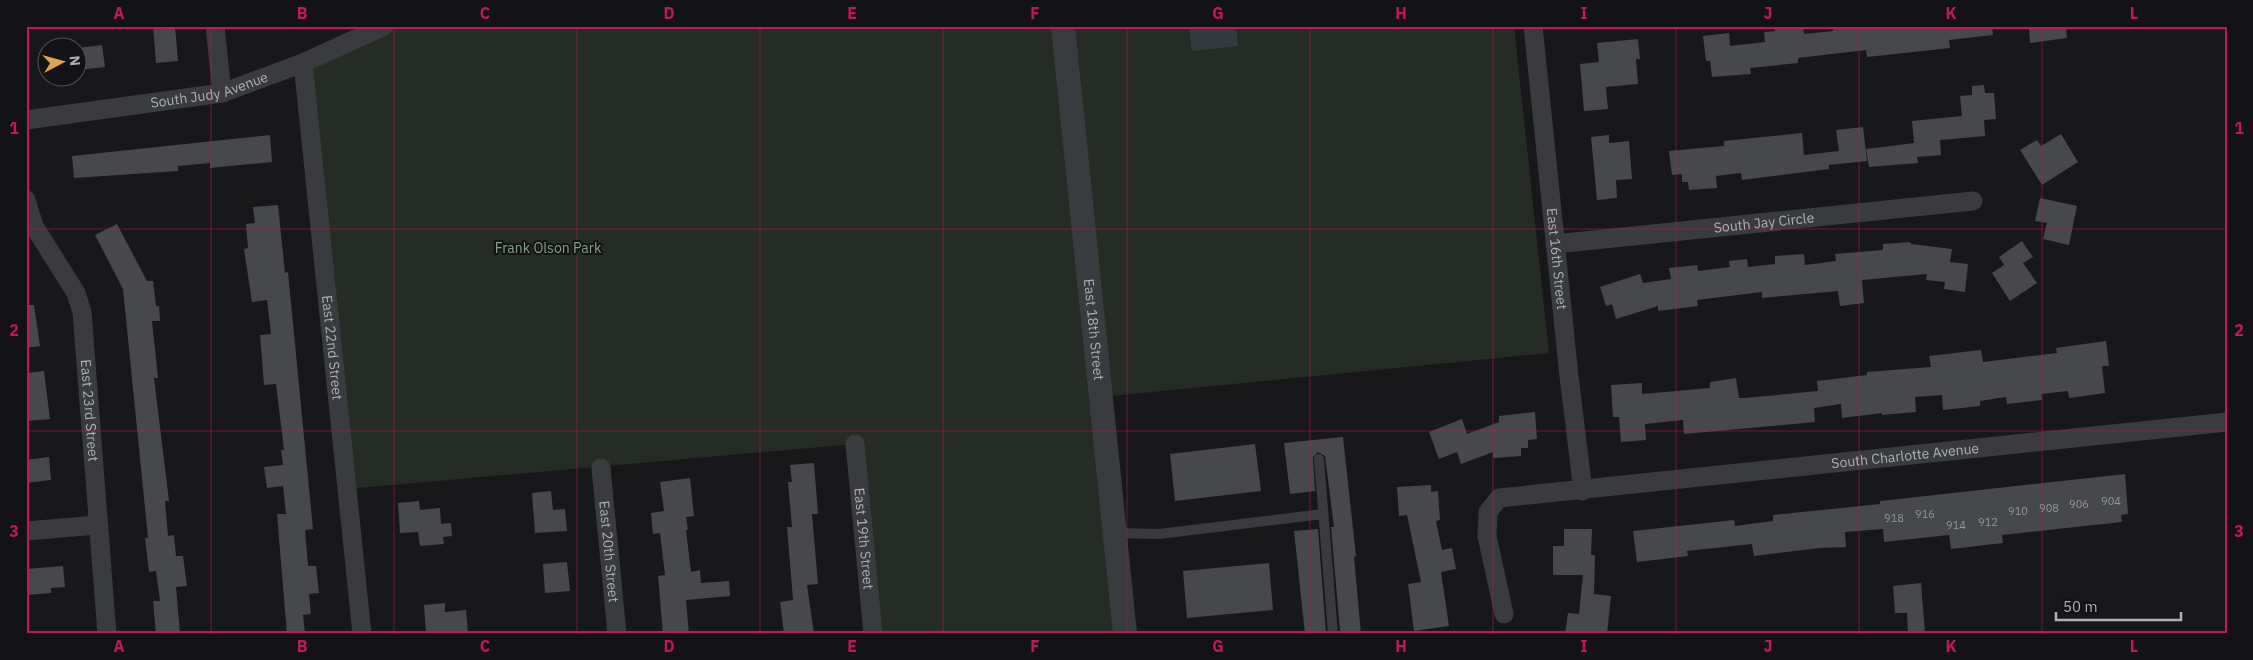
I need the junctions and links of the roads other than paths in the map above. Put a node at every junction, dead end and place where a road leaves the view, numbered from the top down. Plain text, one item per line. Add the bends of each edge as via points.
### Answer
1 (215, 26) edge
2 (384, 26) edge
3 (1063, 26) edge
4 (1533, 26) edge
5 (303, 62) junction
6 (222, 93) junction
7 (26, 120) edge
8 (26, 200) edge
9 (1973, 201) dead end
10 (1555, 244) junction
11 (2227, 422) edge
12 (854, 444) dead end
13 (1319, 459) dead end
14 (601, 468) dead end
15 (1583, 491) junction
16 (1323, 514) junction
17 (97, 525) junction
18 (26, 531) edge
19 (1115, 533) junction
20 (1504, 614) dead end
21 (107, 634) edge
22 (362, 634) edge
23 (617, 634) edge
24 (873, 634) edge
25 (1125, 634) edge
26 (1333, 634) edge

1 - 6 street
2 - 5 street, South Judy Avenue
3 - 19 street, East 18th Street
4 - 10 street, East 16th Street
5 - 6 street, South Judy Avenue
5 - 22 street, East 22nd Street
6 - 7 street, South Judy Avenue
8 - 17 street, East 23rd Street via 34,226 76,294 82,312
9 - 10 street, South Jay Circle
10 - 15 street, East 16th Street
11 - 15 street, South Charlotte Avenue
12 - 24 street, East 19th Street
13 - 16 lane
14 - 23 street, East 20th Street
15 - 20 street, South Charlotte Avenue via 1499,498 1488,512 1488,536
16 - 19 lane via 1159,534
16 - 26 lane
17 - 18 street
17 - 21 street, East 23rd Street
19 - 25 street, East 18th Street

